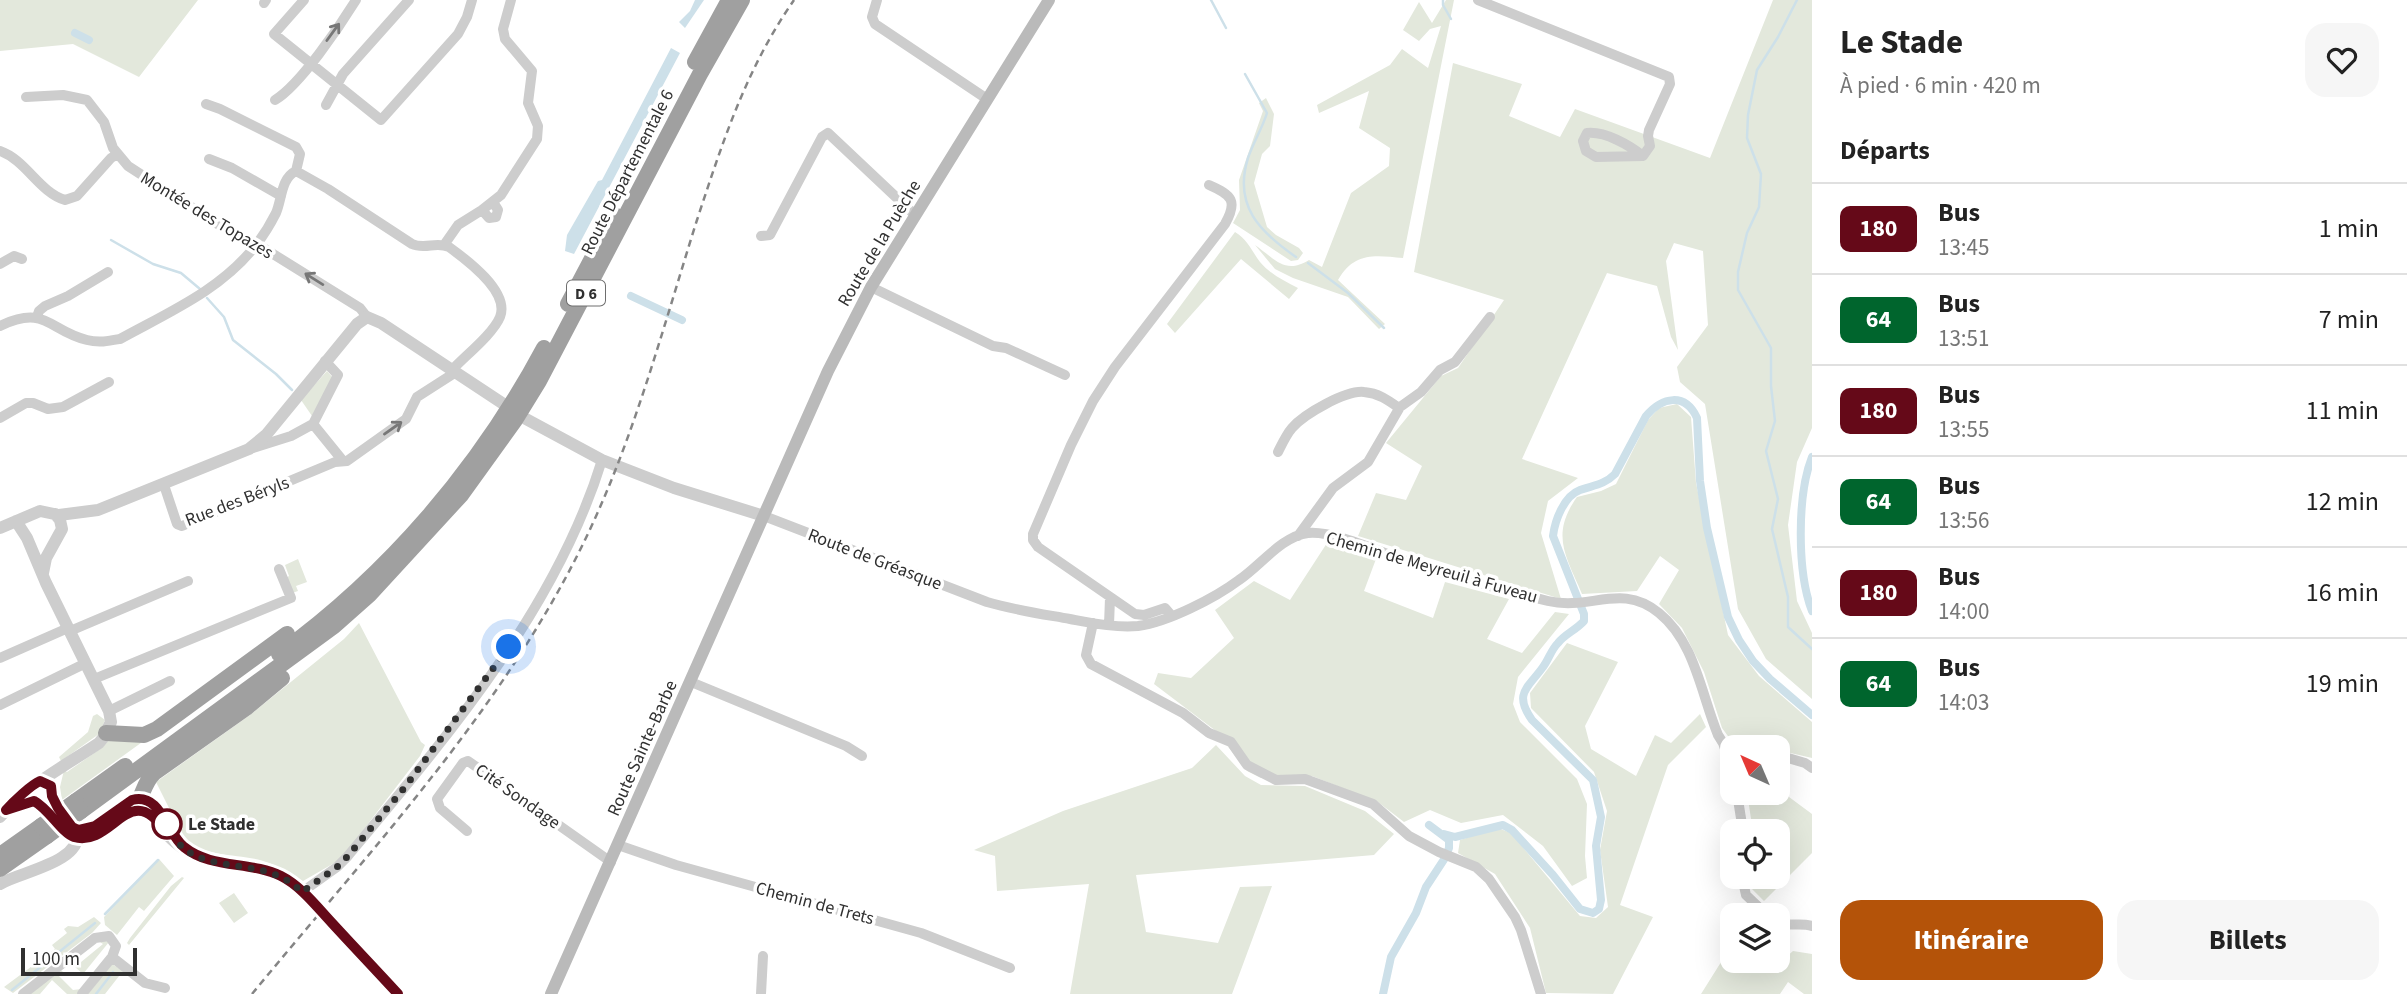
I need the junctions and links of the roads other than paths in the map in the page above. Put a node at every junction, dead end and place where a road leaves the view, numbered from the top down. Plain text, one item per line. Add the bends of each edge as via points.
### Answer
1 (303, 0) edge
2 (356, 0) edge
3 (472, 0) edge
4 (512, 0) edge
5 (729, 0) edge
6 (742, 0) edge
7 (877, 0) edge
8 (1049, 0) edge
9 (1478, 0) edge
10 (407, 1) edge
11 (310, 64) junction
12 (337, 85) junction
13 (26, 97) dead end
14 (987, 99) junction
15 (275, 100) dead end
16 (206, 104) dead end
17 (326, 105) dead end
18 (0, 151) edge
19 (118, 154) junction
20 (1643, 156) junction
21 (209, 159) dead end
22 (296, 171) junction
23 (1209, 185) dead end
24 (281, 196) junction
25 (915, 215) junction
26 (761, 236) dead end
27 (257, 244) junction
28 (444, 245) junction
29 (22, 259) dead end
30 (0, 264) edge
31 (108, 272) dead end
32 (871, 287) junction
33 (37, 317) junction
34 (368, 317) junction
35 (1490, 317) dead end
36 (0, 326) edge
37 (326, 361) junction
38 (454, 371) junction
39 (1065, 375) dead end
40 (109, 382) dead end
41 (502, 403) dead end
42 (1399, 408) junction
43 (0, 418) edge
44 (526, 419) dead end
45 (313, 424) junction
46 (249, 449) junction
47 (1278, 452) dead end
48 (602, 460) junction
49 (339, 462) junction
50 (164, 485) junction
51 (55, 514) junction
52 (77, 514) junction
53 (764, 516) junction
54 (16, 521) junction
55 (0, 528) edge
56 (62, 529) junction
57 (1297, 536) junction
58 (42, 558) junction
59 (399, 558) junction
60 (279, 569) dead end
61 (188, 581) dead end
62 (1110, 598) junction
63 (1171, 615) junction
64 (1093, 623) junction
65 (1109, 625) junction
66 (69, 630) junction
67 (0, 658) edge
68 (86, 663) junction
69 (94, 678) junction
70 (170, 681) dead end
71 (691, 682) junction
72 (0, 705) edge
73 (112, 724) junction
74 (1720, 735) edge
75 (862, 756) dead end
76 (1790, 759) edge
77 (63, 767) junction
78 (1812, 768) edge
79 (45, 800) junction
80 (138, 805) junction
81 (3, 813) edge
82 (44, 831) junction
83 (467, 831) dead end
84 (618, 845) junction
85 (0, 855) edge
86 (611, 862) junction
87 (0, 869) edge
88 (0, 884) edge
89 (1745, 889) edge
90 (302, 892) junction
91 (1754, 903) edge
92 (1790, 924) edge
93 (1812, 926) edge
94 (763, 956) dead end
95 (112, 957) junction
96 (1010, 968) dead end
97 (165, 988) dead end
98 (23, 994) edge
99 (82, 994) edge
100 (398, 994) edge
101 (551, 994) edge
102 (761, 994) edge
103 (1541, 994) edge

1 - 11 street via 274,34
11 -> 2 street
3 - 12 street via 458,34 383,119
4 - 28 street via 504,34 532,71 528,106 539,133 505,189 458,225
5 - 59 highway, Route Départementale 6 / D 6 via 536,363 475,459
6 - 59 highway, Route Départementale 6 / D 6 via 539,381 461,495
7 - 14 street via 875,24
8 - 14 main road, Route de la Puèche
9 - 20 street via 1669,77 1649,130 1650,146
10 - 12 street
11 - 12 street
11 - 15 street
12 - 17 street
13 - 19 street, Montée des Topazes via 63,95 87,100 104,122
14 - 25 main road, Route de la Puèche
16 - 22 street via 296,147 300,154
18 - 19 street via 65,200 77,195
19 - 27 street, Montée des Topazes via 162,190 247,243
20 - 20 street via 1594,132 1587,133 1583,141 1586,151 1596,158
21 - 24 street
22 - 24 street via 285,181
22 - 28 street via 412,244
23 - 62 street via 1228,195 1231,214 1093,401 1033,534 1038,547
24 - 27 street
25 - 26 street via 828,133 770,235
25 - 32 main road, Route de la Puèche
27 - 33 street via 211,289 120,338 86,340
34 -> 27 street, Montée des Topazes
28 - 38 street via 495,288 501,299 495,326
29 - 30 street via 14,256
31 - 33 street via 45,306
32 - 39 street
32 - 53 main road, Route de la Puèche
33 - 36 street via 22,317
34 - 37 street
34 - 38 street
35 - 42 street via 1455,362
37 - 45 street via 338,375
37 - 46 street via 266,435
38 - 41 street
49 -> 38 street via 406,419 417,397
40 - 43 street via 63,407 48,409 30,402
42 - 47 street via 1371,393 1348,393 1299,422
42 - 57 street via 1368,462 1333,488
44 - 48 street
45 - 46 street
45 - 49 street
46 - 50 street
48 - 53 street
48 - 90 street via 569,547 495,668 347,857
49 - 50 street, Rue des Béryls via 182,526
50 - 52 street
51 - 52 street
51 - 54 street via 40,511
51 - 56 street
52 - 56 street
53 - 64 street, Route de Gréasque via 987,603
53 - 71 main road, Route Sainte-Barbe
54 - 55 street
54 - 58 street
56 - 58 street
57 - 63 street via 1214,597
57 - 74 street, Chemin de Meyreuil à Fuveau via 1311,532 1335,537 1416,565 1570,605 1623,596 1649,605 1671,624 1688,651
58 - 66 street via 43,573
59 - 73 highway via 157,729 134,736
59 - 80 highway via 383,588 348,623 246,708 155,773
59 - 82 highway, D 6, bridge
60 - 69 street via 291,598
61 - 66 street
62 - 63 street via 1137,615 1165,608
62 - 65 street
63 - 65 street via 1143,625
64 - 65 street
64 - 103 street via 1086,655 1091,664 1231,742 1247,765 1276,780 1305,779 1373,804 1409,835 1476,867 1515,917
66 - 67 street
66 - 68 street
68 - 69 street
68 - 72 street
69 - 73 street
70 - 73 street
71 - 75 street
71 - 84 main road, Route Sainte-Barbe
73 - 77 street via 99,743
76 - 78 street
77 - 79 street
77 - 79 street via 36,783
79 - 81 street
80 - 88 street via 97,833 73,832 66,855
80 - 90 street via 199,857 270,871
82 - 85 highway, D 6
82 - 87 highway, D 6
83 - 86 street, Cité Sondage via 440,808 437,799 468,761
84 - 86 main road, Route Sainte-Barbe
84 - 96 street, Chemin de Trets via 921,933
86 - 101 main road, Route Sainte-Barbe
89 - 91 street
90 - 100 street
92 - 93 street
94 - 102 street
95 - 97 street via 145,983
95 - 98 street via 113,940 104,935 95,938
95 - 99 street

